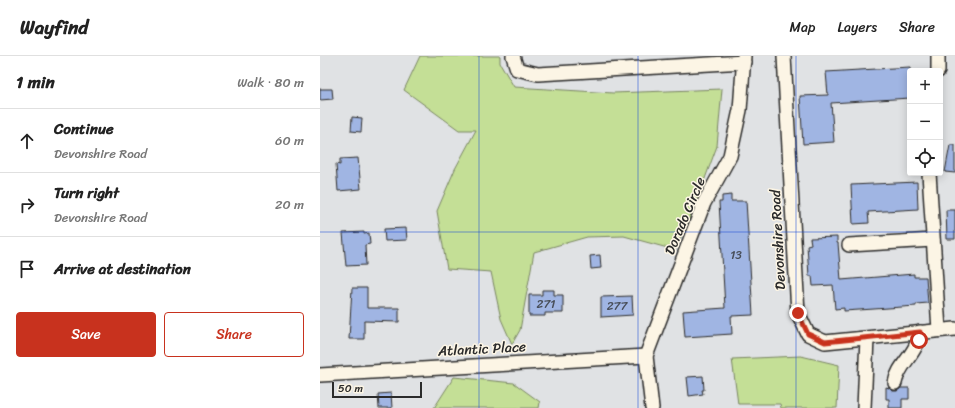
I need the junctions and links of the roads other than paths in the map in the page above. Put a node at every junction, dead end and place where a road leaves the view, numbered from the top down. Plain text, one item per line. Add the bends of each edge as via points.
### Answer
1 (513, 56) edge
2 (784, 56) edge
3 (938, 56) edge
4 (744, 59) edge
5 (688, 61) edge
6 (938, 68) edge
7 (929, 176) edge
8 (933, 240) junction
9 (849, 245) dead end
10 (955, 329) edge
11 (939, 330) junction
12 (920, 332) junction
13 (867, 338) junction
14 (646, 356) junction
15 (320, 375) edge
16 (895, 384) dead end
17 (652, 408) edge
18 (864, 408) edge

1 - 5 street, Dorado Circle via 517,68 538,74
2 - 13 street, Devonshire Road via 798,313 808,334 825,342
3 - 6 street
4 - 5 street, Dorado Circle
4 - 14 street, Dorado Circle via 740,110 730,156 704,203
7 - 8 street
8 - 9 street
8 - 11 street
10 - 11 street, Devonshire Road
11 - 12 street, Devonshire Road
12 - 13 street, Devonshire Road
12 - 16 street via 917,346 902,367
13 - 18 street
14 - 15 street, Atlantic Place
14 - 17 street

